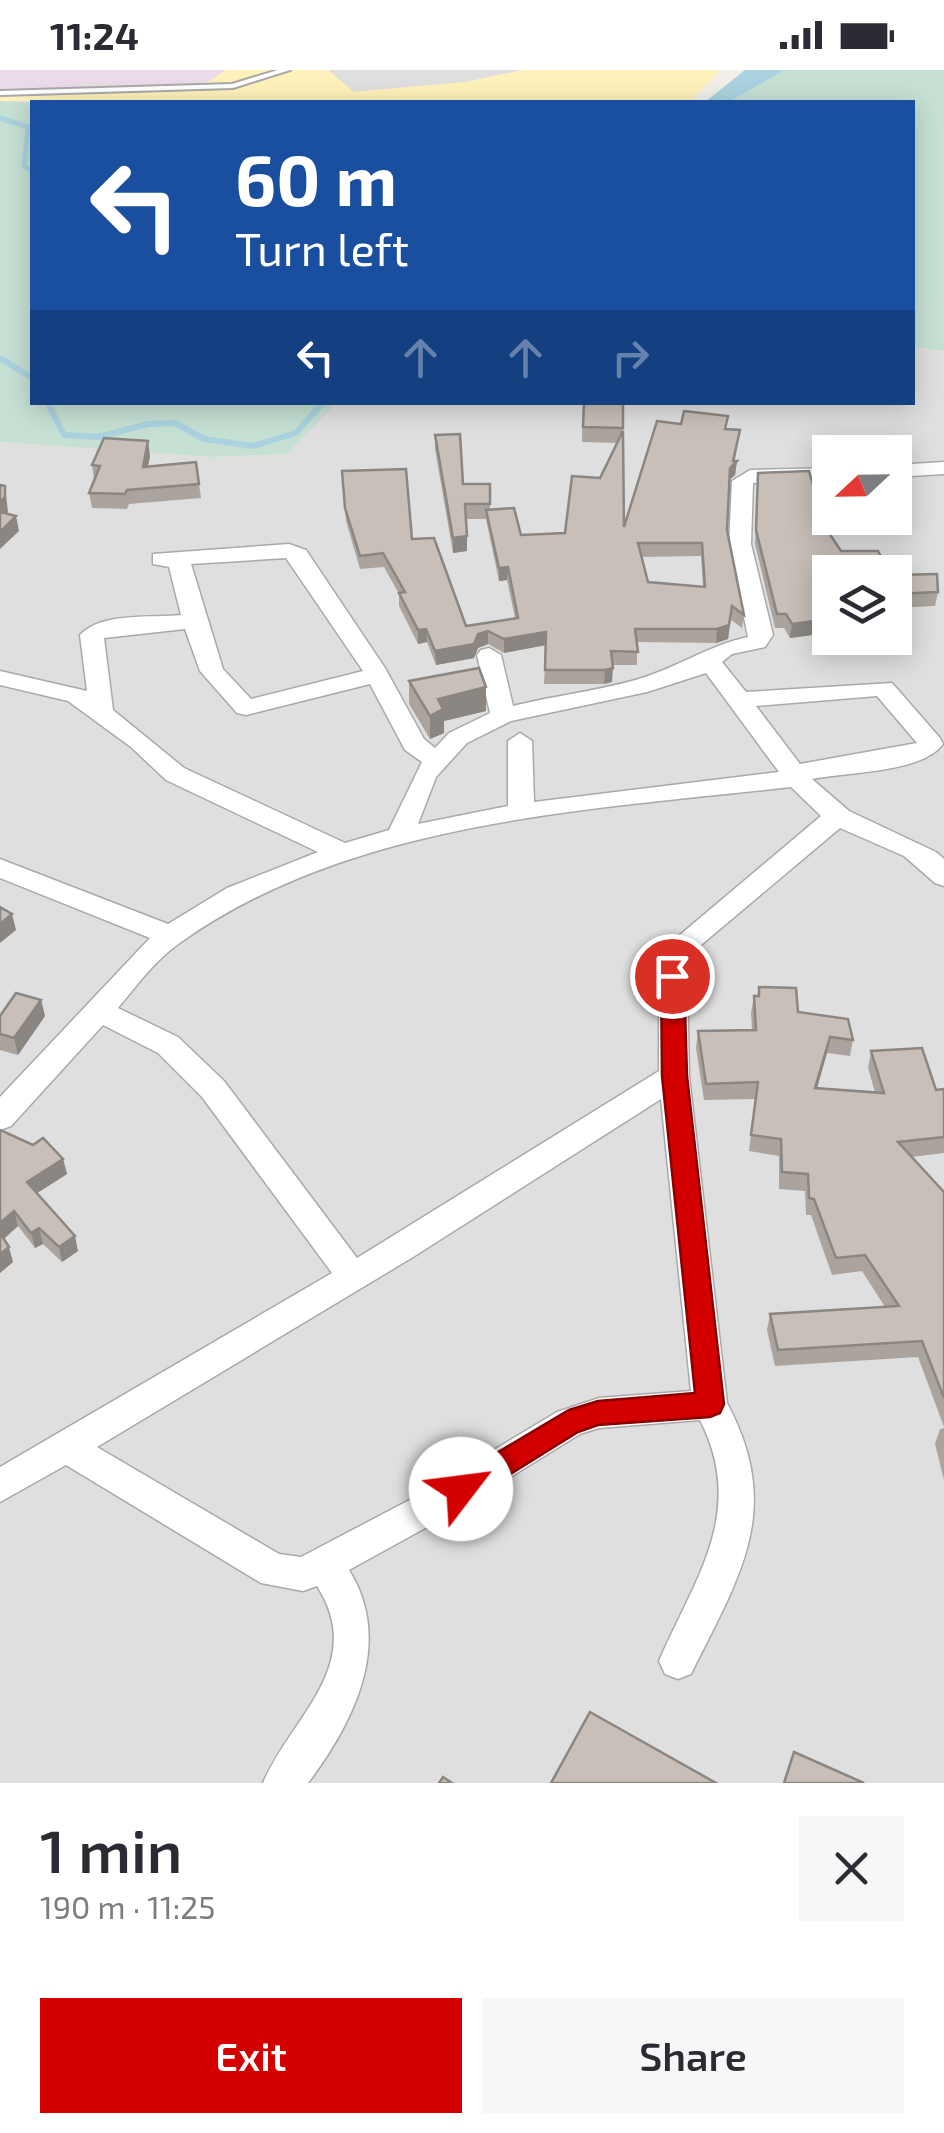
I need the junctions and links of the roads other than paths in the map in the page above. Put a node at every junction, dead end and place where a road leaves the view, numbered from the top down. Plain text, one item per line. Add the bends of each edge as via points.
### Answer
1 (286, 70) edge
2 (0, 94) edge
3 (944, 468) edge
4 (912, 470) edge
5 (812, 474) edge
6 (194, 621) junction
7 (489, 655) dead end
8 (707, 659) junction
9 (373, 676) junction
10 (0, 678) edge
11 (737, 700) junction
12 (101, 712) junction
13 (503, 716) junction
14 (520, 741) dead end
15 (436, 760) junction
16 (798, 775) junction
17 (521, 814) junction
18 (837, 816) junction
19 (399, 838) junction
20 (341, 852) junction
21 (939, 865) edge
22 (0, 868) edge
23 (170, 936) junction
24 (100, 1011) junction
25 (674, 1076) junction
26 (5, 1104) edge
27 (353, 1277) junction
28 (710, 1404) junction
29 (65, 1446) junction
30 (0, 1486) edge
31 (324, 1564) junction
32 (678, 1661) dead end
33 (283, 1783) edge

1 - 2 lane via 234,86
3 - 4 street
5 - 8 street via 743,481 735,531 760,635 757,642
6 - 9 street via 212,671 246,708
6 - 9 street via 170,558 289,551 298,555
6 - 12 street via 108,628 92,636
7 - 13 street
8 - 11 street
8 - 13 street via 699,668 639,688
9 - 15 street via 414,744
10 - 12 street via 76,696
11 - 16 street
11 - 16 street via 883,688 931,744 918,754
12 - 20 street via 189,783
13 - 15 street via 458,738
14 - 17 street
15 - 19 street
16 - 17 street
16 - 18 street
17 - 19 street
18 - 21 street
18 - 25 street via 682,945 672,976
19 - 20 street
20 - 23 street via 255,886
22 - 23 street
23 - 24 street
24 - 26 street
24 - 27 street via 168,1045 212,1089
25 - 27 street
25 - 28 street
27 - 29 street
28 - 31 street via 598,1413 569,1423
28 - 32 street via 732,1453 739,1498 727,1558
29 - 30 street
29 - 31 street via 274,1571 303,1574
31 - 33 street via 346,1603 351,1652 337,1704

